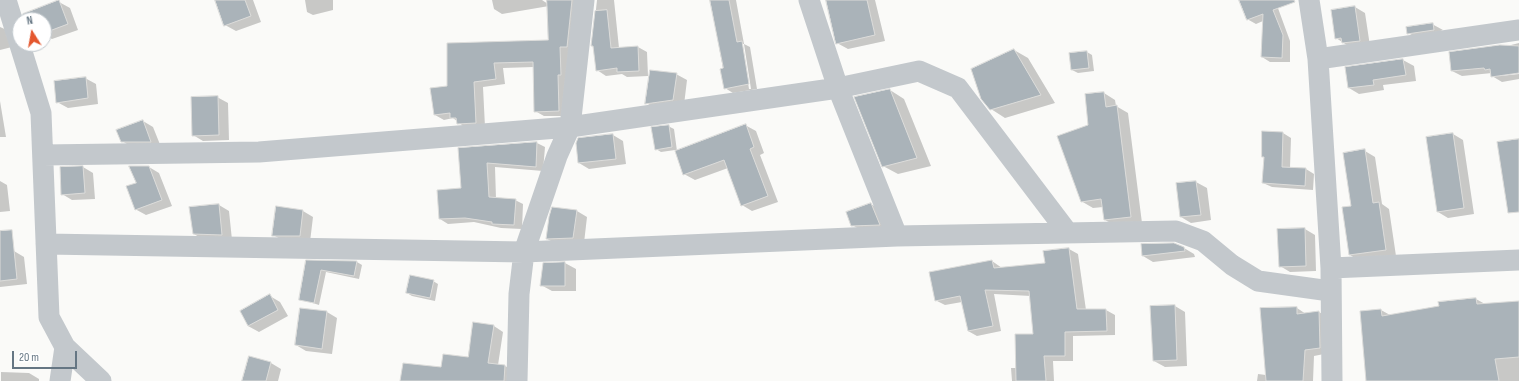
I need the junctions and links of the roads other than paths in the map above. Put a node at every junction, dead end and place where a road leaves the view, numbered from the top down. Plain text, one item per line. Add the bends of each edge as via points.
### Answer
1 (6, 0) edge
2 (584, 0) edge
3 (809, 0) edge
4 (1309, 0) edge
5 (1519, 30) edge
6 (1318, 59) junction
7 (838, 88) junction
8 (570, 127) junction
9 (43, 155) junction
10 (1068, 233) junction
11 (897, 236) junction
12 (46, 244) junction
13 (524, 252) junction
14 (1519, 260) edge
15 (1331, 268) junction
16 (1330, 291) junction
17 (65, 347) junction
18 (60, 381) edge
19 (101, 381) edge
20 (517, 381) edge
21 (1332, 381) edge

1 - 9 street via 41,113
2 - 8 street
3 - 7 street
4 - 6 street
5 - 6 street
6 - 15 street
7 - 8 street
7 - 10 street via 919,71 958,88
7 - 11 street
8 - 9 street via 259,152
8 - 13 street via 557,156
9 - 12 street
10 - 11 street
10 - 16 street via 1176,231 1202,241 1232,265 1258,281
11 - 13 street
12 - 13 street
12 - 17 street via 50,317
13 - 20 street via 519,294
14 - 15 street
15 - 16 street
16 - 21 street
17 - 18 street
17 - 19 street

